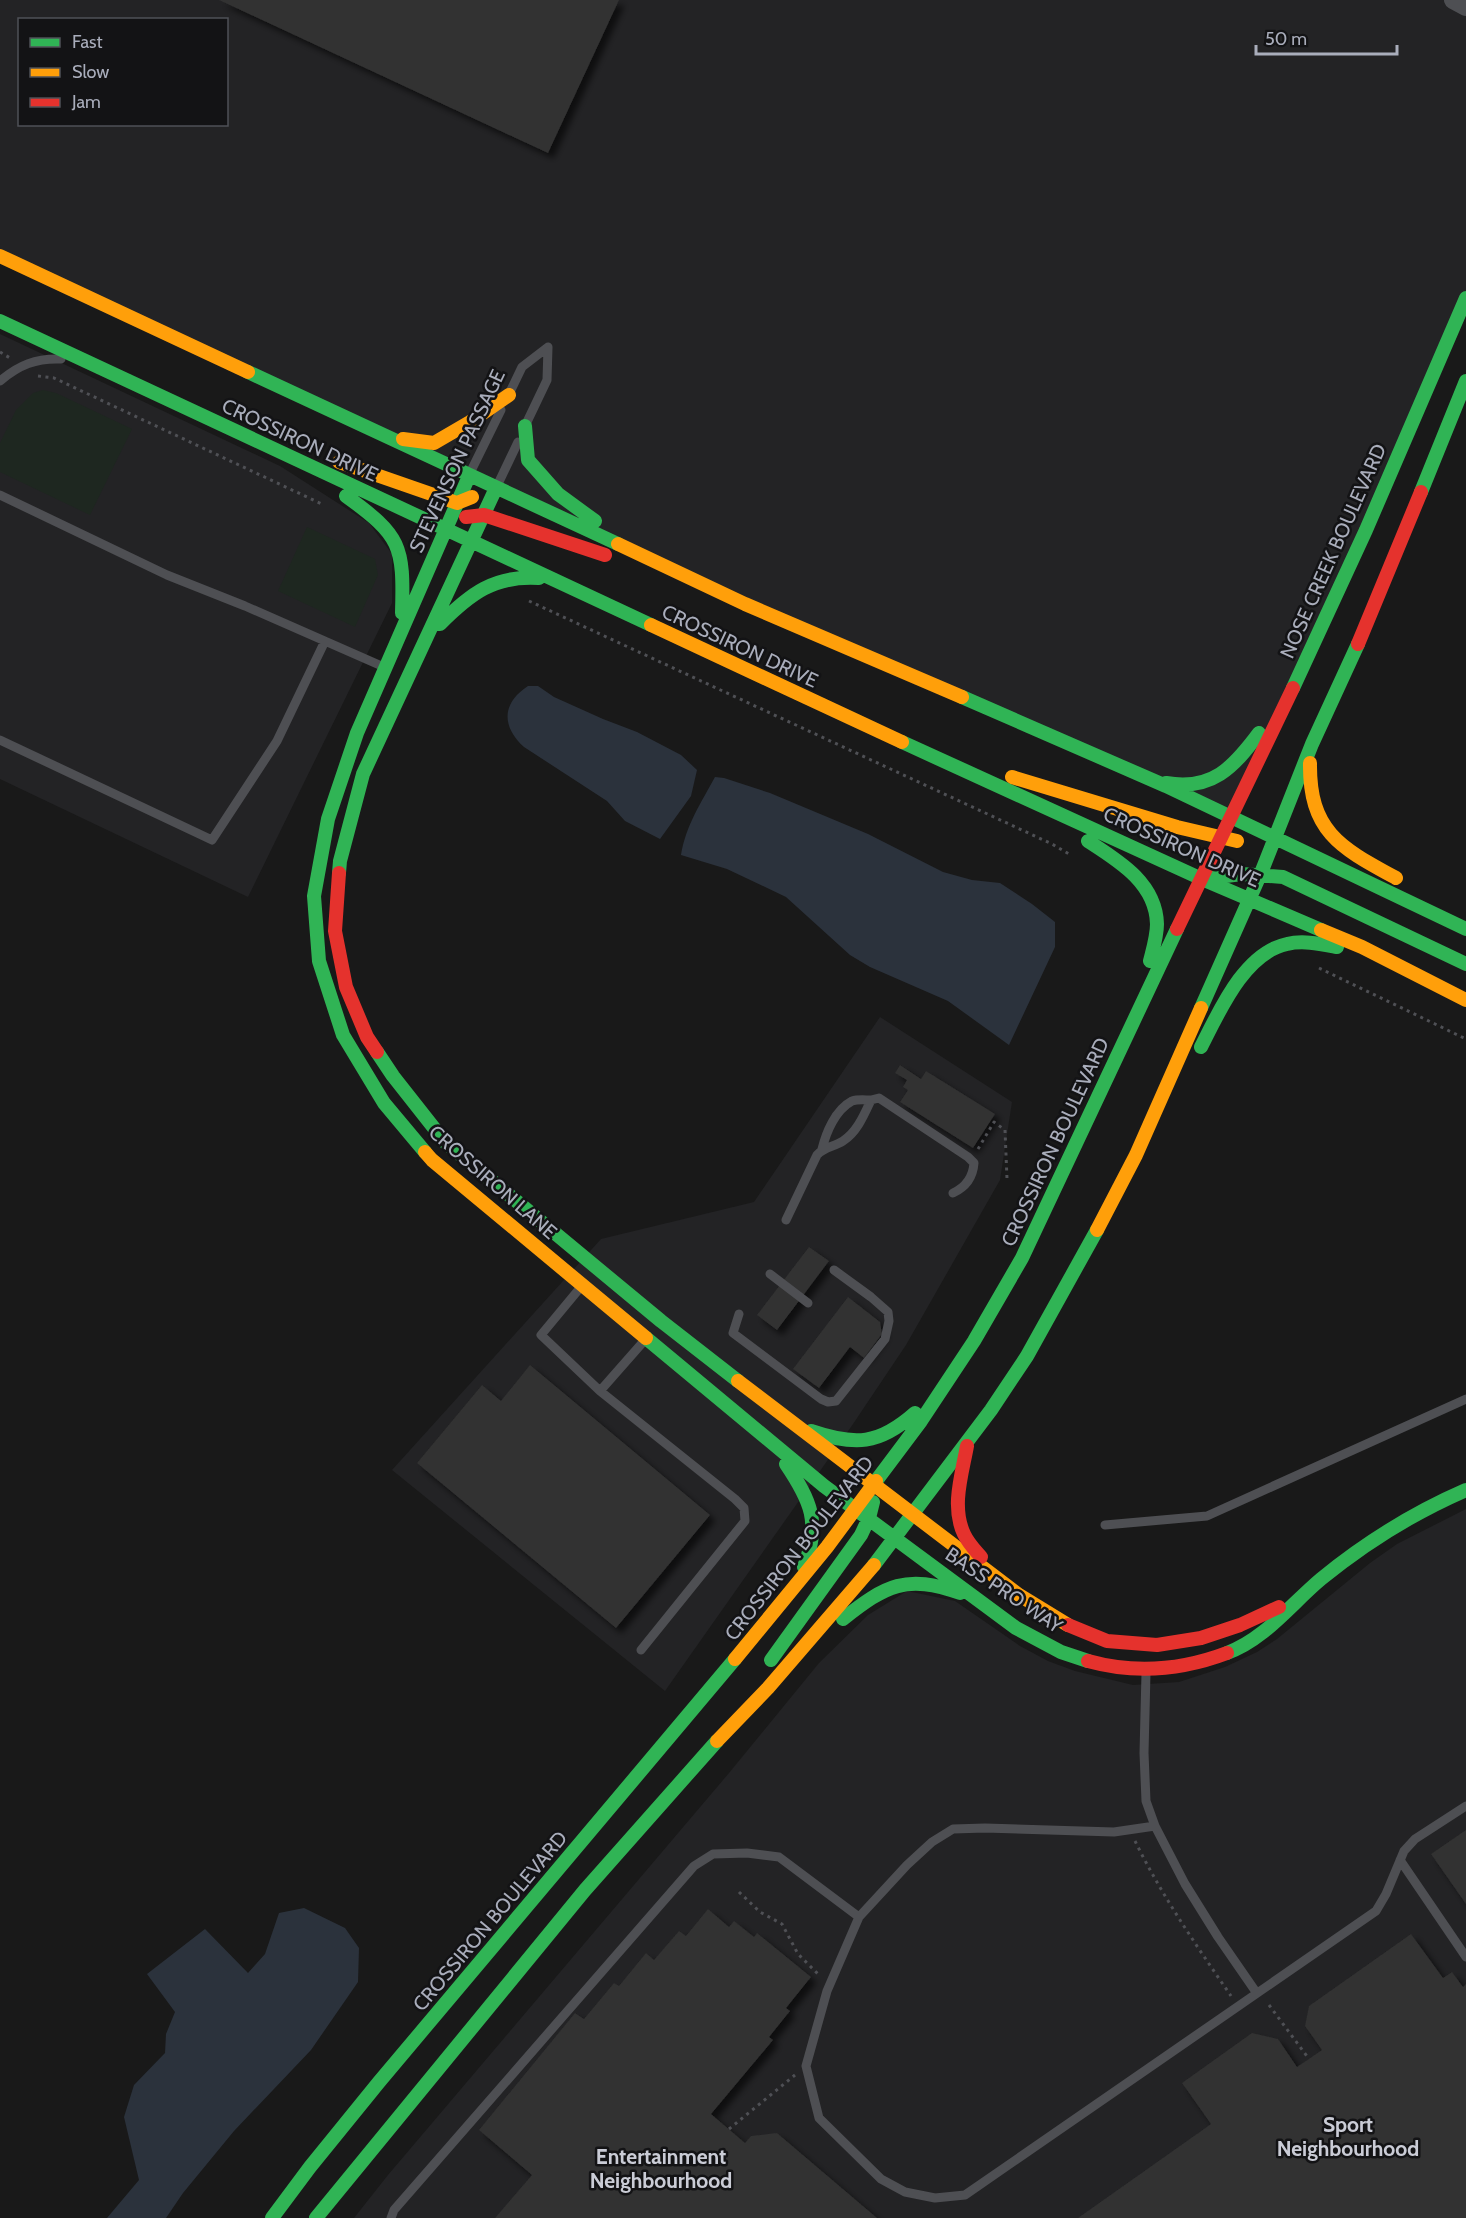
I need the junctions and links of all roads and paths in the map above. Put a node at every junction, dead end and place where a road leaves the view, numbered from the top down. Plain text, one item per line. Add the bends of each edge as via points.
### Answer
1 (1453, 0) edge
2 (1466, 7) edge
3 (0, 255) edge
4 (1466, 298) edge
5 (0, 321) edge
6 (0, 352) edge
7 (17, 368) junction
8 (100, 368) junction
9 (0, 381) edge
10 (1466, 381) edge
11 (509, 394) junction
12 (165, 398) junction
13 (245, 420) dead end
14 (525, 426) junction
15 (384, 436) junction
16 (327, 457) dead end
17 (297, 460) junction
18 (469, 476) junction
19 (496, 488) junction
20 (0, 495) edge
21 (457, 502) junction
22 (328, 507) dead end
23 (484, 515) junction
24 (445, 529) junction
25 (471, 542) junction
26 (642, 556) junction
27 (550, 580) junction
28 (720, 592) junction
29 (521, 597) dead end
30 (402, 629) junction
31 (425, 640) junction
32 (325, 641) junction
33 (1302, 670) junction
34 (396, 672) junction
35 (357, 733) joint
36 (894, 738) junction
37 (0, 740) edge
38 (378, 741) joint
39 (1312, 744) junction
40 (1144, 777) junction
41 (998, 786) junction
42 (1230, 818) junction
43 (1221, 838) junction
44 (1274, 839) junction
45 (1071, 855) dead end
46 (1261, 873) junction
47 (1202, 879) junction
48 (1412, 887) dead end
49 (1431, 897) dead end
50 (1249, 899) junction
51 (1466, 915) edge
52 (1466, 929) edge
53 (1394, 962) junction
54 (1310, 964) dead end
55 (1466, 964) edge
56 (1144, 1000) junction
57 (1466, 1000) edge
58 (1466, 1039) edge
59 (871, 1100) junction
60 (822, 1149) junction
61 (970, 1160) junction
62 (1006, 1179) dead end
63 (953, 1193) dead end
64 (786, 1220) dead end
65 (596, 1267) junction
66 (834, 1270) dead end
67 (770, 1274) dead end
68 (1069, 1283) junction
69 (582, 1284) junction
70 (807, 1303) dead end
71 (739, 1314) dead end
72 (661, 1321) junction
73 (647, 1338) junction
74 (946, 1383) junction
75 (600, 1391) junction
76 (1466, 1400) edge
77 (793, 1425) junction
78 (770, 1441) junction
79 (968, 1441) junction
80 (874, 1486) junction
81 (1466, 1490) edge
82 (857, 1510) junction
83 (914, 1514) junction
84 (869, 1518) junction
85 (1105, 1525) dead end
86 (895, 1537) junction
87 (998, 1579) junction
88 (794, 1589) junction
89 (1301, 1596) junction
90 (984, 1603) junction
91 (641, 1650) dead end
92 (788, 1666) junction
93 (1146, 1671) junction
94 (730, 1727) junction
95 (1466, 1806) edge
96 (1155, 1826) junction
97 (1129, 1830) junction
98 (1400, 1860) junction
99 (739, 1892) dead end
100 (859, 1917) junction
101 (1466, 1957) edge
102 (819, 1975) dead end
103 (1256, 1992) junction
104 (1237, 2005) junction
105 (1269, 2005) dead end
106 (1309, 2058) dead end
107 (806, 2066) junction
108 (729, 2129) dead end
109 (272, 2218) edge
110 (316, 2218) edge
111 (391, 2218) edge

1 - 2 street
3 - 15 street, CROSSIRON DRIVE
4 - 33 street, NOSE CREEK BOULEVARD
5 - 8 street, CROSSIRON DRIVE
6 - 7 path via 9,356
7 - 8 lane via 41,359
7 - 9 lane
7 - 22 path via 26,380 38,376 54,378
8 - 12 street, CROSSIRON DRIVE
10 - 39 street via 1389,574
11 - 14 lane, STEVENSON PASSAGE via 522,367 548,347 547,380
11 - 15 street via 434,443
11 - 18 lane, STEVENSON PASSAGE
12 - 13 street
12 - 17 street, CROSSIRON DRIVE
14 - 19 lane, STEVENSON PASSAGE
14 - 26 street via 528,460 558,494
15 - 18 street, CROSSIRON DRIVE
16 - 21 street
17 - 24 street, CROSSIRON DRIVE
17 - 30 street via 372,514 392,534 404,572
18 - 19 street, CROSSIRON DRIVE
18 - 21 street, STEVENSON PASSAGE
19 - 21 street
19 - 23 street, STEVENSON PASSAGE
19 - 26 street, CROSSIRON DRIVE
20 - 32 lane via 167,575
21 - 24 street, STEVENSON PASSAGE
23 - 24 street via 469,516
23 - 25 street, STEVENSON PASSAGE
23 - 28 street
24 - 25 street, CROSSIRON DRIVE
24 - 30 street, STEVENSON PASSAGE
25 - 27 street, CROSSIRON DRIVE
25 - 31 street, STEVENSON PASSAGE
26 - 28 street, CROSSIRON DRIVE
27 - 31 street via 526,576 487,585 462,601
27 - 36 street, CROSSIRON DRIVE
28 - 40 street, CROSSIRON DRIVE
29 - 45 path
30 - 34 street, STEVENSON PASSAGE
31 - 34 street, STEVENSON PASSAGE
32 - 34 lane
32 - 37 lane via 276,741 212,840
33 - 40 street via 1233,766 1203,784 1190,787
33 - 42 street, NOSE CREEK BOULEVARD
34 - 35 street, STEVENSON PASSAGE
34 - 38 street, STEVENSON PASSAGE
35 - 69 street, CROSSIRON LANE via 328,819 314,896 319,961 343,1035 384,1103 432,1160
36 - 41 street, CROSSIRON DRIVE
36 - 43 street via 985,770
38 - 65 street, CROSSIRON LANE via 363,774 340,861 335,931 346,987 367,1037 445,1142
39 - 44 street
39 - 48 street via 1309,790 1311,804 1320,819 1335,839
40 - 42 street, CROSSIRON DRIVE
41 - 47 street, CROSSIRON DRIVE
41 - 56 street via 1109,854 1138,878 1153,901 1157,923
42 - 43 street, CROSSIRON BOULEVARD
42 - 44 street, CROSSIRON DRIVE
43 - 44 street via 1258,843
43 - 47 street, CROSSIRON BOULEVARD
44 - 46 street
44 - 52 street, CROSSIRON DRIVE
46 - 47 street
46 - 50 street
46 - 55 street via 1308,887
47 - 50 street, CROSSIRON DRIVE
47 - 56 street, CROSSIRON BOULEVARD
49 - 51 street
50 - 53 street, CROSSIRON DRIVE
50 - 68 street via 1136,1155
53 - 57 street, CROSSIRON DRIVE
53 - 68 street via 1303,941 1277,946 1251,965 1236,984 1130,1182
54 - 58 path
56 - 74 street, CROSSIRON BOULEVARD via 1022,1258
59 - 60 lane via 850,1135
59 - 60 lane via 851,1102 846,1107 830,1126
59 - 61 lane via 879,1098
60 - 64 lane
61 - 62 path via 994,1122 1005,1130
61 - 63 lane via 974,1163 970,1178
65 - 69 lane
65 - 72 street, CROSSIRON LANE
66 - 71 lane via 888,1312 889,1321 885,1339 836,1401 821,1399 733,1333
67 - 70 lane
68 - 79 street via 1027,1356
69 - 73 street, CROSSIRON LANE
69 - 75 lane via 541,1335
72 - 73 lane
72 - 77 street, CROSSIRON LANE
73 - 75 lane
73 - 78 street, CROSSIRON LANE
74 - 77 street via 889,1434 870,1440 831,1438
74 - 80 street, CROSSIRON BOULEVARD
75 - 91 lane via 744,1508 744,1521
76 - 85 lane via 1207,1516
77 - 80 street, CROSSIRON LANE
78 - 82 street, CROSSIRON LANE
78 - 88 street via 809,1501 815,1523 810,1555
79 - 83 street
79 - 87 street via 958,1514 964,1535
80 - 82 street, CROSSIRON BOULEVARD
80 - 83 street, BASS PRO WAY
80 - 84 street
81 - 89 street, BASS PRO WAY via 1400,1523
82 - 84 street, BASS PRO WAY
82 - 88 street, CROSSIRON BOULEVARD
83 - 86 street
83 - 87 street, BASS PRO WAY
84 - 86 street, BASS PRO WAY
84 - 94 street via 851,1551 761,1675
86 - 90 street, BASS PRO WAY
86 - 92 street
87 - 89 street, BASS PRO WAY via 1058,1620 1107,1641 1127,1644 1157,1645 1201,1638
88 - 109 street, CROSSIRON BOULEVARD via 379,2082
89 - 93 street, BASS PRO WAY via 1268,1630 1246,1645 1225,1655
90 - 92 street via 934,1584 913,1582 891,1587 851,1613
90 - 93 street, BASS PRO WAY via 1047,1646 1100,1665
92 - 94 street
93 - 96 lane via 1146,1801
94 - 110 street via 585,1890
95 - 98 lane via 1414,1839
96 - 97 lane
96 - 103 lane via 1190,1893
97 - 100 lane via 953,1829 907,1865
97 - 104 path via 1168,1903
98 - 101 lane
98 - 103 lane via 1376,1911
99 - 102 path via 760,1912 782,1924 798,1954
100 - 107 lane via 827,1992
100 - 111 lane via 778,1857 713,1854 694,1866
103 - 104 lane
104 - 107 lane via 965,2194 935,2198 906,2192 880,2179 819,2118
105 - 106 path
107 - 108 path

